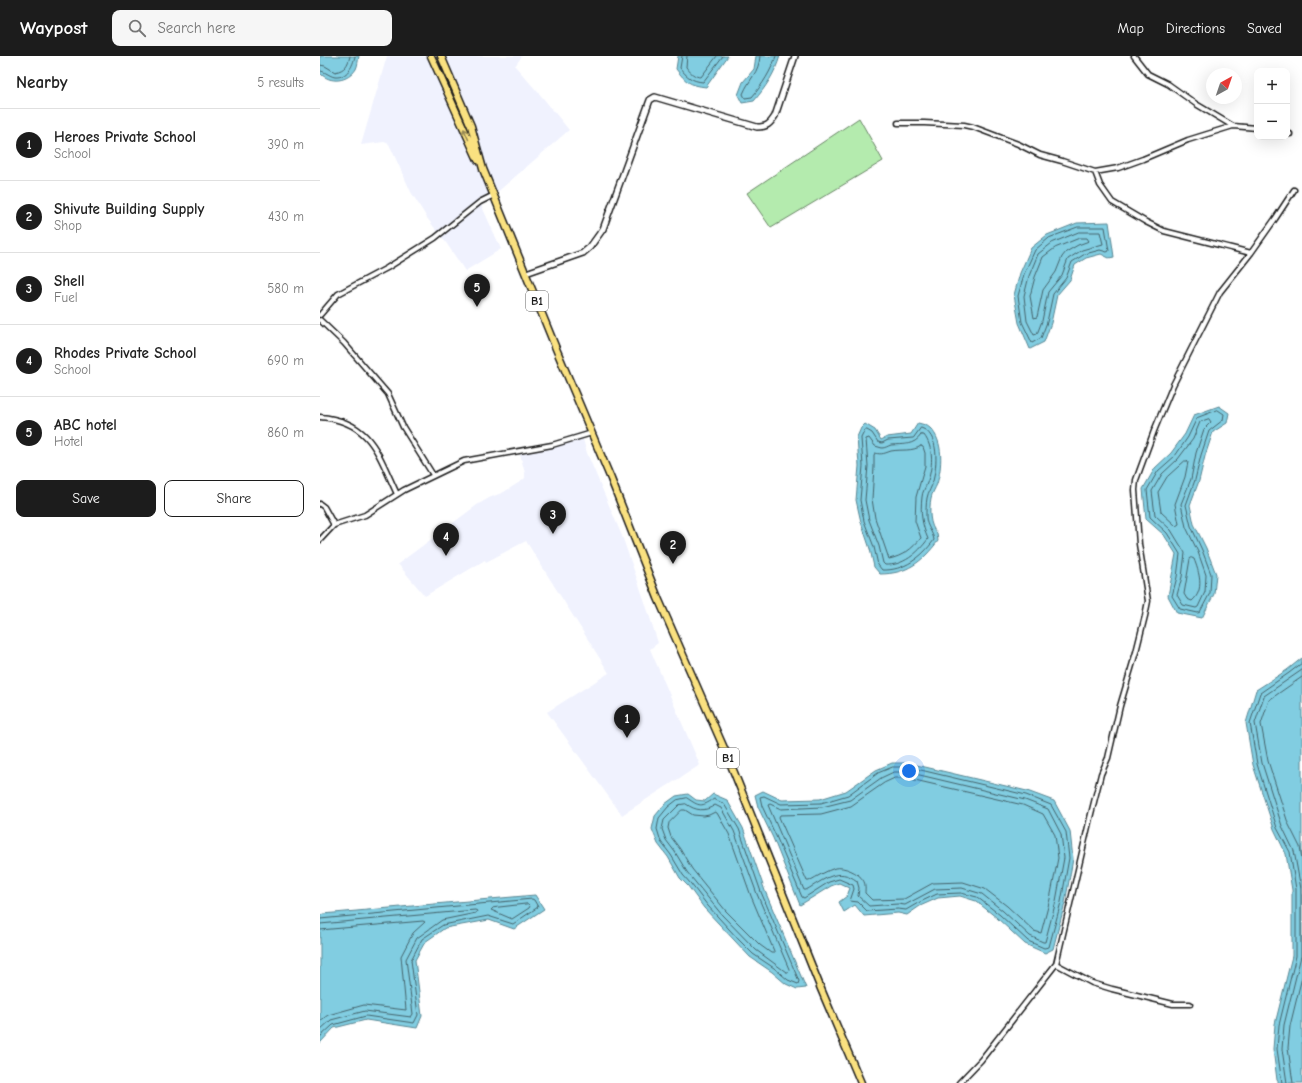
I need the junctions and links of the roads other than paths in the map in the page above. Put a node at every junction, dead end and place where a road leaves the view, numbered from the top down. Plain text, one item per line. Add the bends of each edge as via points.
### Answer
1 (431, 56) edge
2 (442, 56) edge
3 (795, 56) edge
4 (1134, 56) edge
5 (898, 123) dead end
6 (1233, 126) junction
7 (1254, 128) edge
8 (483, 169) junction
9 (1095, 172) junction
10 (1294, 190) dead end
11 (494, 195) junction
12 (1251, 253) junction
13 (526, 273) junction
14 (320, 315) edge
15 (320, 320) edge
16 (320, 417) edge
17 (592, 434) junction
18 (433, 475) junction
19 (398, 494) junction
20 (320, 504) edge
21 (334, 525) junction
22 (320, 540) edge
23 (1056, 964) junction
24 (1190, 1004) dead end
25 (861, 1083) edge
26 (959, 1083) edge

8 -> 1 main road, B1
2 - 8 main road, B1 via 471,126
3 - 13 street via 775,116 765,127 757,128 655,97 650,100 597,239 583,252
4 - 6 street via 1148,74
5 - 9 street via 973,127 1040,155
6 - 7 street
6 - 9 street via 1188,140 1118,168
8 - 11 main road, B1
9 - 12 street via 1100,185 1112,202 1146,222 1164,231
10 - 12 street
11 - 13 main road, B1
11 - 14 street via 480,202 435,238 338,294
12 - 23 street via 1220,292 1184,363 1136,480 1139,544 1148,601 1108,758 1101,774
13 - 17 main road, B1
15 - 18 street via 344,343 388,394 403,427
16 - 19 street via 346,421 362,432 373,444
17 - 18 street via 552,445 464,461
17 - 25 main road, B1
18 - 19 street
19 - 21 street via 366,515
20 - 21 street
21 - 22 street
23 - 24 street via 1092,983 1112,989 1173,1004
23 - 26 street via 981,1060

